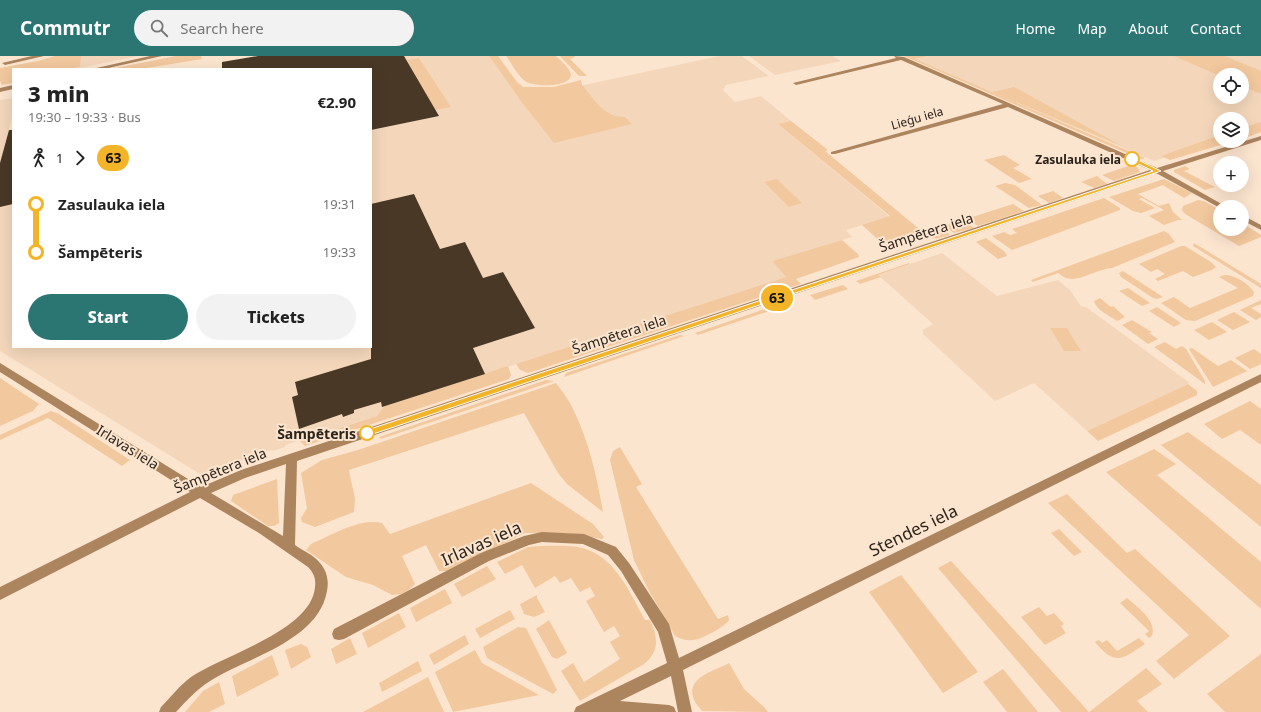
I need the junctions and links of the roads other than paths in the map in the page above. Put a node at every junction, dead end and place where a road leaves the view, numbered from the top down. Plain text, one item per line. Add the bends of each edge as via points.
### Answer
1 (41, 56) edge
2 (159, 56) edge
3 (899, 57) edge
4 (5, 63) dead end
5 (100, 68) edge
6 (796, 83) dead end
7 (12, 87) edge
8 (0, 90) edge
9 (1008, 105) junction
10 (1261, 138) edge
11 (833, 153) dead end
12 (1158, 171) junction
13 (1213, 201) edge
14 (1249, 221) edge
15 (1261, 228) edge
16 (0, 366) edge
17 (1261, 378) edge
18 (292, 458) junction
19 (200, 492) junction
20 (289, 547) junction
21 (0, 594) edge
22 (339, 634) dead end
23 (675, 666) junction
24 (595, 706) junction
25 (166, 712) edge
26 (580, 712) edge
27 (669, 712) edge
28 (684, 712) edge

1 - 4 street
2 - 5 street
3 - 6 street
3 - 9 street
7 - 8 street
9 - 11 street, Lieģu iela
9 - 12 street
10 - 12 street, Šampētera iela
12 - 13 street
12 - 18 street, Šampētera iela
14 - 15 street
16 - 19 street, Irlavas iela
17 - 23 street, Stendes iela
18 - 19 street, Šampētera iela
18 - 20 street
19 - 20 street, Irlavas iela
19 - 21 street, Šampētera iela
20 - 25 street, Irlavas iela via 316,567 323,583 318,602 307,618 291,631 195,682
22 - 23 street, Irlavas iela via 510,546 542,537 584,539 612,551 626,567 664,629
23 - 24 street, Stendes iela
23 - 28 street, Irlavas iela
24 - 26 street, Stendes iela
24 - 27 street

